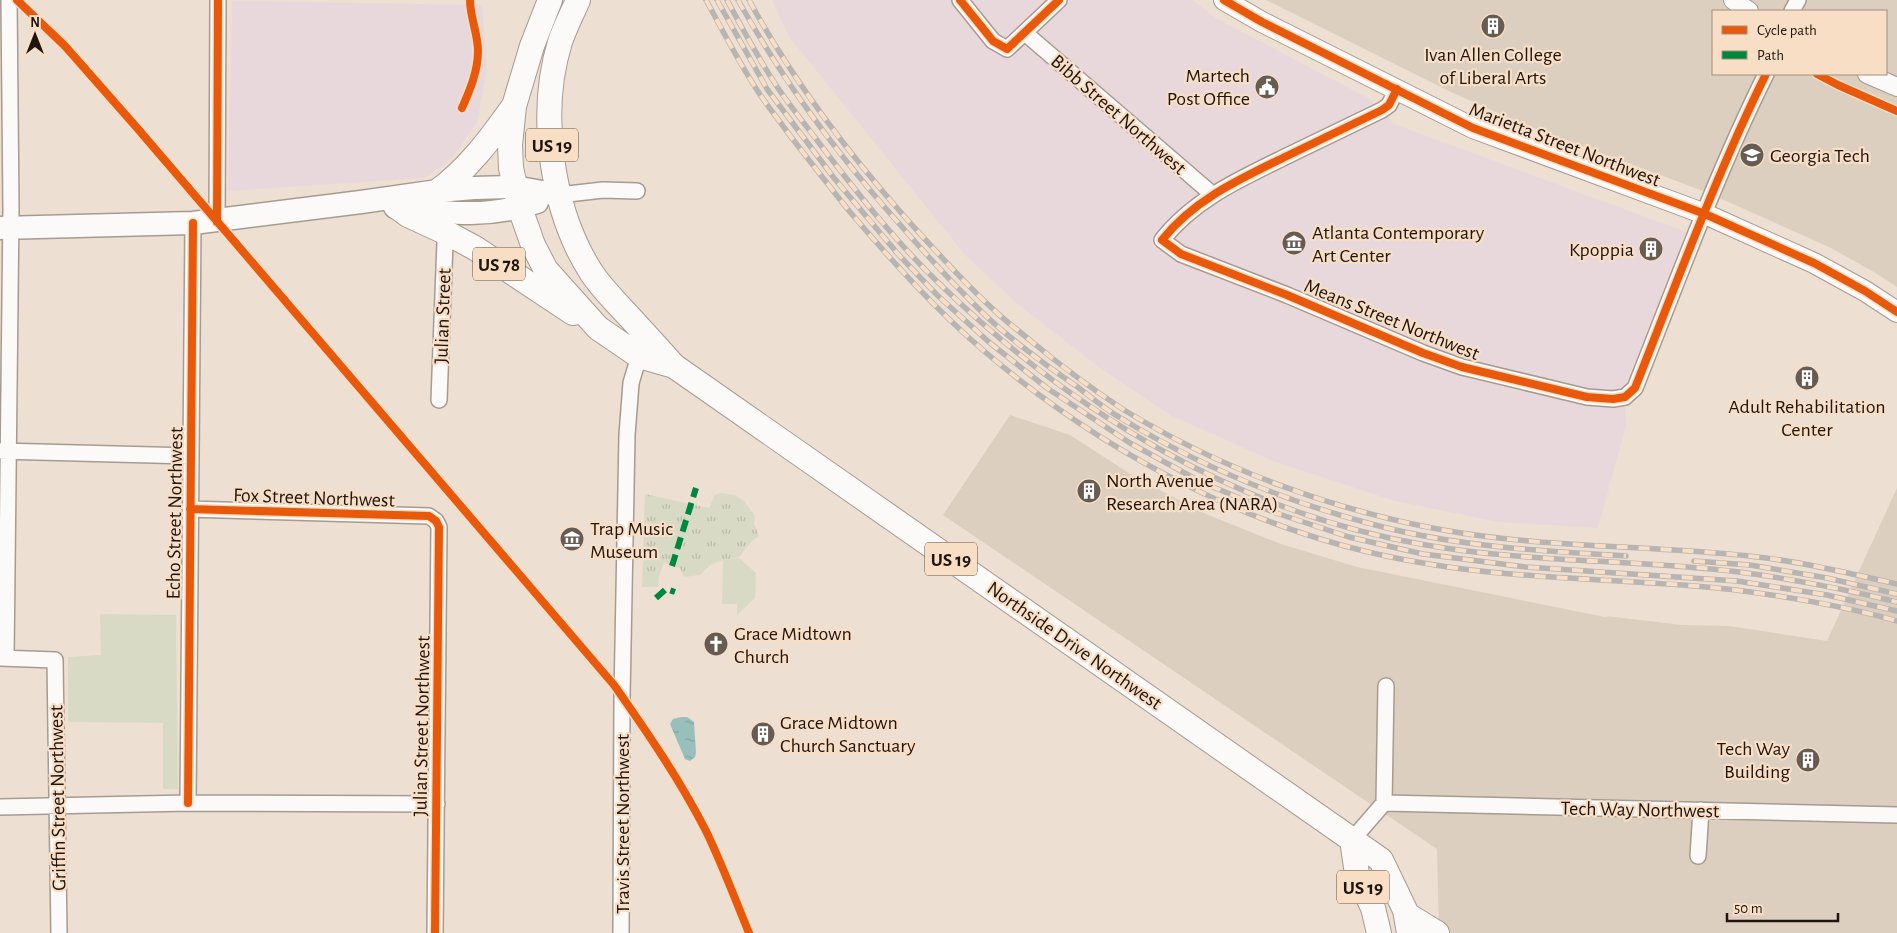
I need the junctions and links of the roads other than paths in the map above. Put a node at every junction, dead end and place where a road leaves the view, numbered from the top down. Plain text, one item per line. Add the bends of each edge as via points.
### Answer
1 (8, 0) edge
2 (218, 0) edge
3 (550, 0) edge
4 (578, 0) edge
5 (960, 0) edge
6 (1059, 0) edge
7 (1224, 0) edge
8 (1733, 0) edge
9 (1748, 10) edge
10 (1025, 33) junction
11 (1766, 75) edge
12 (1869, 75) edge
13 (1897, 87) edge
14 (1398, 89) junction
15 (514, 106) junction
16 (438, 190) junction
17 (637, 190) dead end
18 (1212, 194) junction
19 (559, 195) junction
20 (517, 197) junction
21 (361, 202) junction
22 (398, 207) junction
23 (1705, 214) junction
24 (217, 222) junction
25 (193, 224) junction
26 (5, 228) edge
27 (447, 233) junction
28 (1897, 312) edge
29 (598, 328) junction
30 (639, 356) junction
31 (674, 366) junction
32 (439, 400) dead end
33 (4, 451) edge
34 (191, 456) junction
35 (190, 509) junction
36 (436, 521) joint
37 (3, 658) edge
38 (1386, 686) dead end
39 (188, 803) junction
40 (1384, 803) junction
41 (436, 804) junction
42 (57, 806) junction
43 (0, 807) edge
44 (1701, 810) junction
45 (1897, 815) edge
46 (1352, 840) junction
47 (1698, 856) dead end
48 (1407, 924) edge
49 (59, 933) edge
50 (435, 933) edge
51 (621, 933) edge
52 (1379, 933) edge
53 (1438, 933) edge

1 - 26 street
2 - 24 street
3 - 15 highway, Northside Drive Northwest / US 19
4 - 19 highway, Northside Drive Northwest / US 19 via 560,42 551,95 553,164
5 - 10 street via 993,41 1007,49
6 - 10 street
7 - 14 main road, Marietta Street Northwest
8 - 9 street
10 - 18 street, Bibb Street Northwest
11 - 23 street, Means Street Northwest via 1737,133
12 - 13 street
14 - 18 street via 1389,105 1382,110
14 - 23 main road, Marietta Street Northwest via 1473,128
15 - 16 highway via 481,152
15 - 20 highway, Northside Drive Northwest / US 19 via 510,146
16 - 20 main road, US 78
16 - 21 main road, US 78
17 - 19 street
18 - 23 street, Means Street Northwest via 1175,224 1162,240 1181,254 1423,353 1502,377 1588,397 1613,399 1626,397 1635,388
19 - 20 main road, US 78
19 - 31 highway, Northside Drive Northwest / US 19 via 574,238 592,273
20 - 22 main road via 472,214
20 - 29 highway, Northside Drive Northwest / US 19 via 533,245 546,270
21 - 22 main road, US 78
21 - 24 main road, US 78
22 - 27 highway, US 78
23 - 28 main road, Marietta Street Northwest via 1814,263
24 - 25 main road, US 78
25 - 26 main road, US 78
25 - 34 street, Echo Street Northwest
26 - 33 street
27 - 29 highway, US 78
27 - 32 street, Julian Street
29 - 30 highway, Northside Drive Northwest / US 19
30 - 31 highway, Northside Drive Northwest / US 19
30 - 51 street, Travis Street Northwest via 631,383 626,435
31 - 46 highway, Northside Drive Northwest / US 19
33 - 34 street
33 - 37 street
34 - 35 street, Echo Street Northwest
35 - 36 street, Fox Street Northwest via 429,516
35 - 39 street, Echo Street Northwest
36 - 41 street, Julian Street Northwest via 439,527
37 - 42 street, Griffin Street Northwest via 55,660
38 - 40 street
39 - 41 street
39 - 42 street
40 - 44 street, Tech Way Northwest
40 - 46 street
41 - 50 street, Julian Street Northwest
42 - 43 street
42 - 49 street, Griffin Street Northwest
44 - 45 street, Tech Way Northwest
44 - 47 street
46 - 48 highway, Northside Drive Northwest / US 19 via 1381,860
46 - 52 highway, US 19 via 1357,874 1373,908
48 - 53 highway

